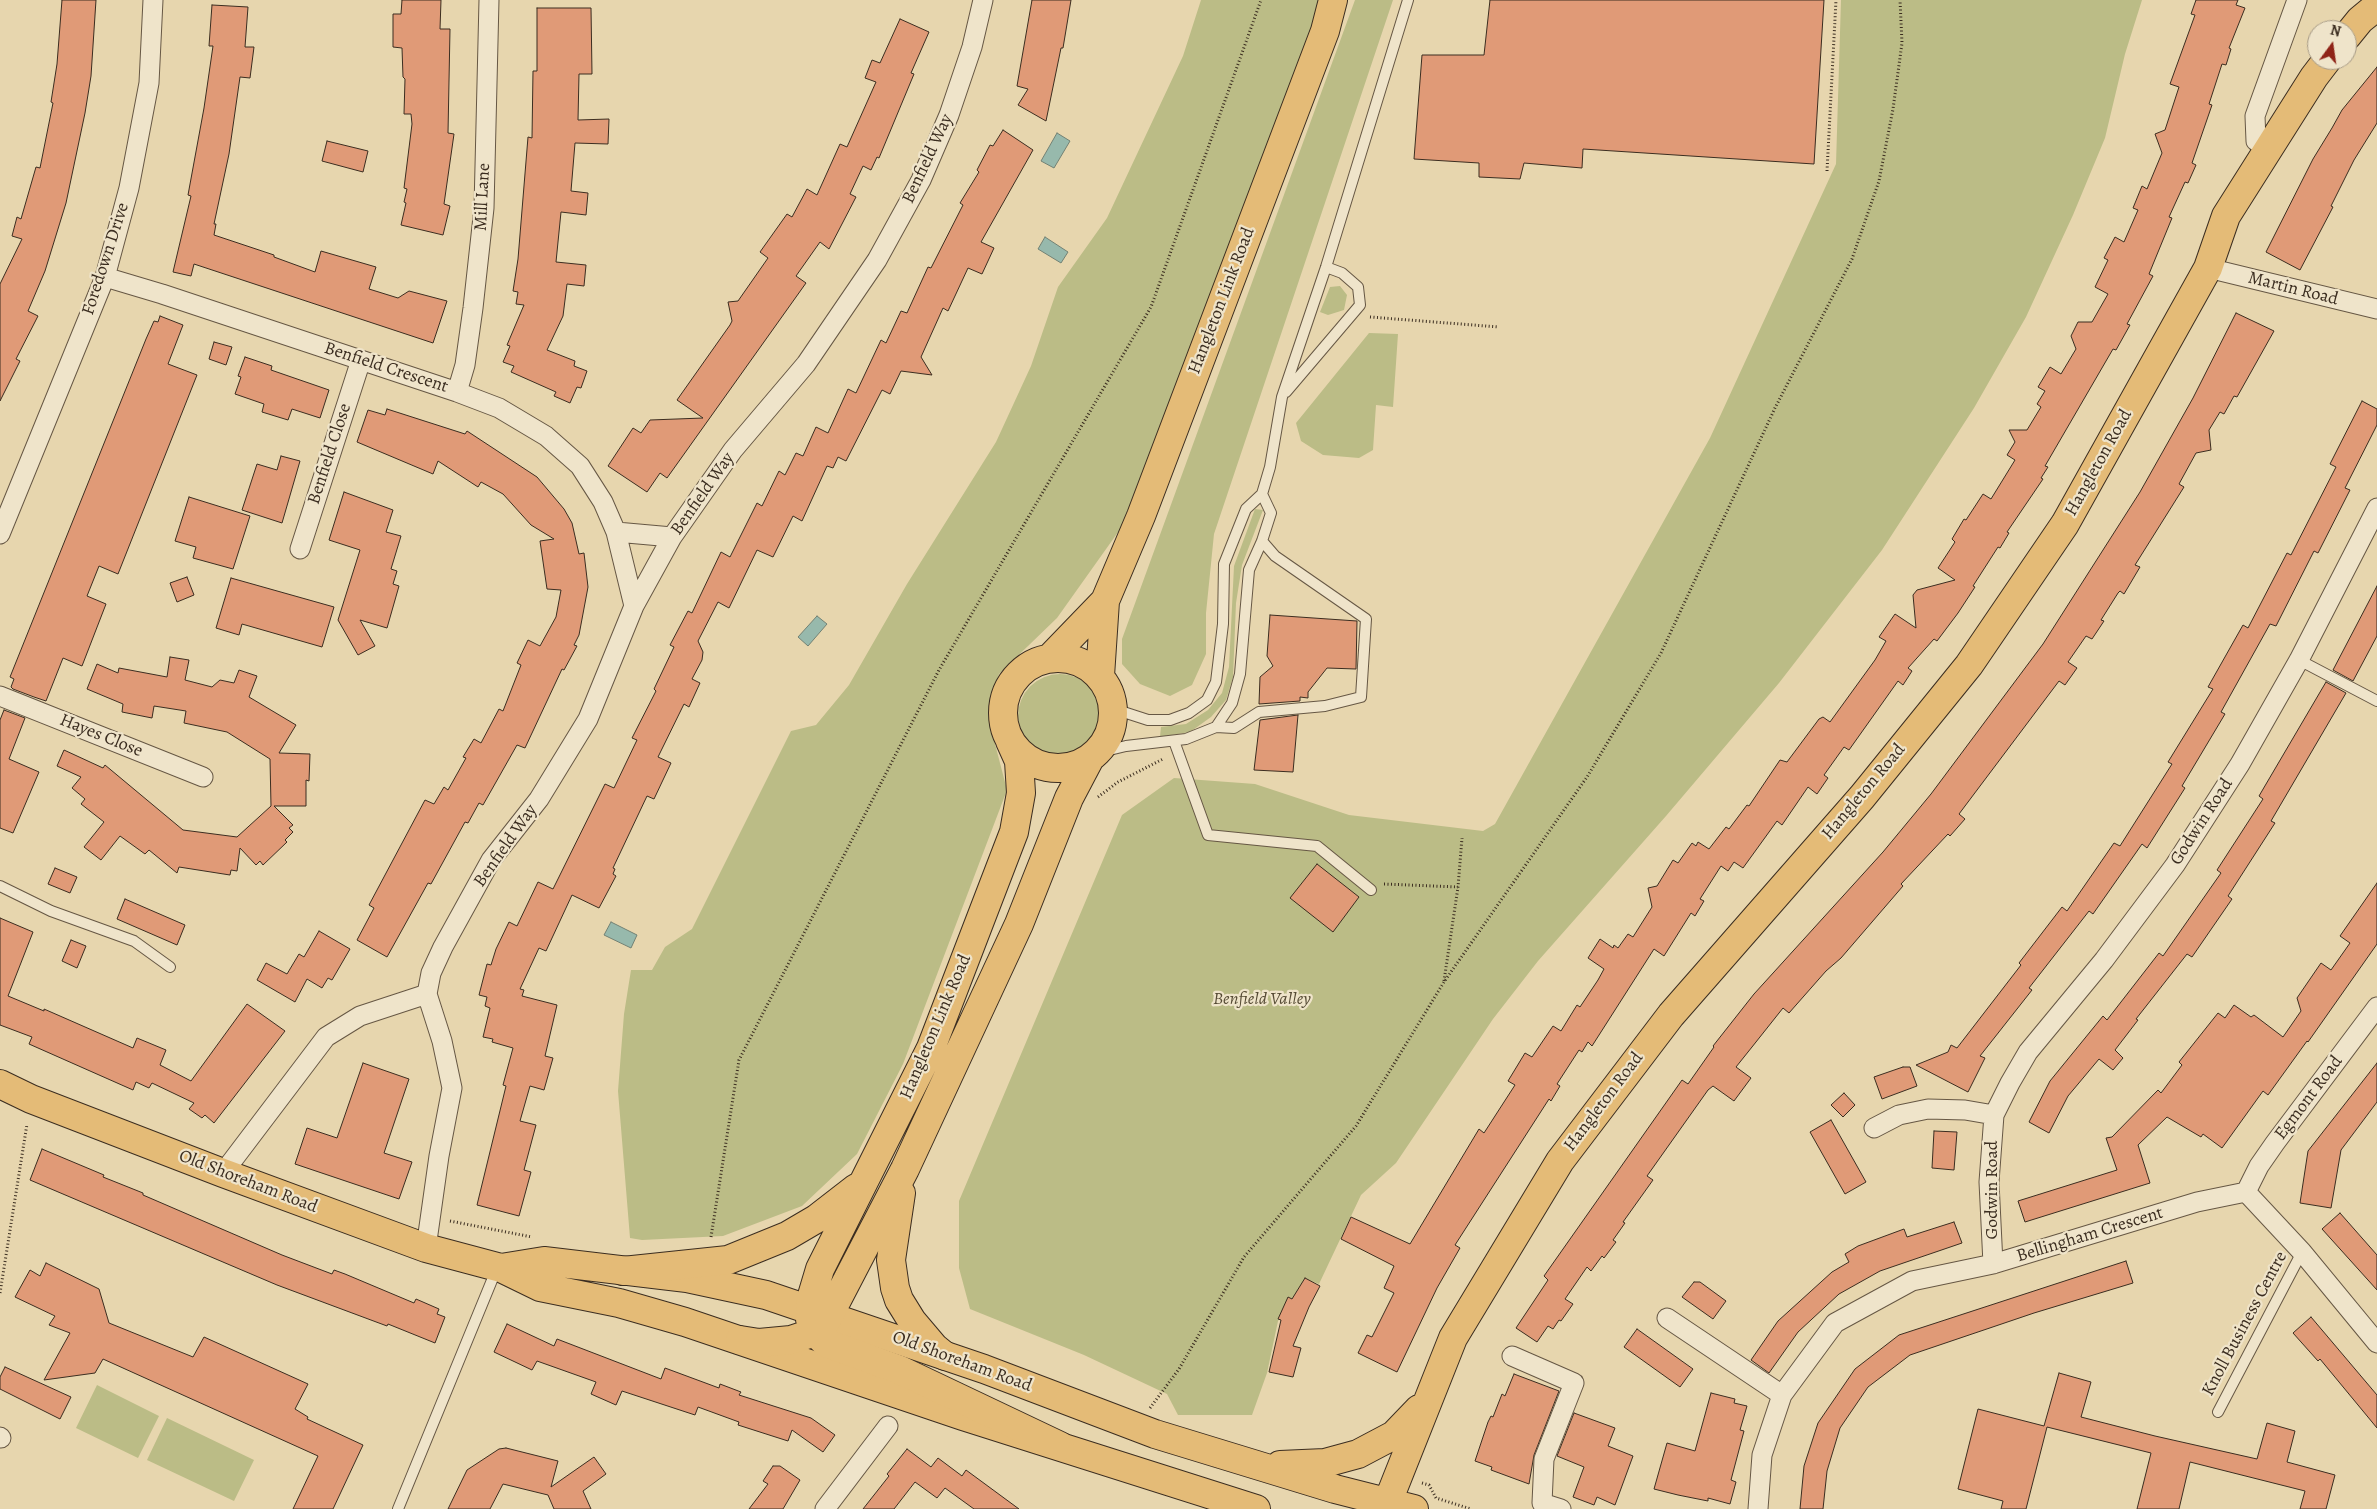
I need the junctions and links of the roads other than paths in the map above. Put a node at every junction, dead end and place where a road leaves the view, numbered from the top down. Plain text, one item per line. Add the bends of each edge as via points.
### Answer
1 (153, 0) edge
2 (489, 0) edge
3 (984, 0) edge
4 (1333, 0) edge
5 (1408, 0) edge
6 (2297, 0) edge
7 (2377, 6) edge
8 (2357, 24) edge
9 (2320, 70) edge
10 (2268, 150) junction
11 (1326, 266) junction
12 (2208, 268) junction
13 (105, 277) junction
14 (2377, 309) edge
15 (360, 360) junction
16 (457, 392) junction
17 (1282, 397) junction
18 (1262, 494) junction
19 (2377, 508) edge
20 (616, 532) junction
21 (0, 534) edge
22 (672, 537) junction
23 (1262, 542) junction
24 (300, 549) dead end
25 (1105, 600) junction
26 (634, 606) junction
27 (1050, 658) junction
28 (2299, 660) junction
29 (1100, 676) junction
30 (0, 696) edge
31 (2377, 701) edge
32 (1114, 709) junction
33 (1216, 727) junction
34 (1010, 741) junction
35 (1174, 741) junction
36 (1093, 756) junction
37 (203, 777) dead end
38 (0, 886) edge
39 (1371, 890) road end
40 (170, 967) dead end
41 (427, 994) junction
42 (2377, 1007) edge
43 (0, 1084) edge
44 (1994, 1115) junction
45 (1874, 1128) dead end
46 (905, 1169) junction
47 (223, 1173) junction
48 (863, 1183) junction
49 (2246, 1192) junction
50 (426, 1248) junction
51 (2302, 1252) junction
52 (1993, 1264) junction
53 (499, 1268) junction
54 (623, 1271) junction
55 (1667, 1318) dead end
56 (818, 1319) junction
57 (740, 1340) junction
58 (2377, 1343) edge
59 (945, 1356) junction
60 (1512, 1356) dead end
61 (1431, 1393) junction
62 (1782, 1395) junction
63 (2218, 1412) dead end
64 (888, 1426) dead end
65 (1060, 1446) junction
66 (1235, 1460) junction
67 (1386, 1505) edge
68 (398, 1509) edge
69 (825, 1509) edge
70 (1256, 1509) edge
71 (1414, 1509) edge
72 (1562, 1509) edge
73 (1758, 1509) edge

1 - 13 street, Foredown Drive via 149,83 129,188
2 - 16 street, Mill Lane via 484,208 465,365
3 - 22 street, Benfield Way via 949,115 921,180 877,260 806,364 733,450
4 - 25 main road, Hangleton Link Road via 1325,31 1141,516
5 - 11 lane
6 - 10 street via 2255,116 2256,141
7 - 8 main road
9 - 10 main road, Hangleton Road
10 - 12 main road, Hangleton Road via 2226,216
11 - 17 lane
11 - 17 lane via 1342,273 1358,286 1360,305
12 - 14 street, Martin Road
12 - 61 main road, Hangleton Road via 2065,524 1969,665 1862,797 1671,1015 1560,1161 1453,1338
13 - 15 street, Benfield Crescent
13 - 21 street, Foredown Drive
15 - 16 street, Benfield Crescent
15 - 24 street, Benfield Close
16 - 20 street, Benfield Crescent via 499,408 546,436 580,466 603,502
17 - 18 lane via 1270,468
18 - 23 lane via 1272,513
18 - 32 lane via 1246,509 1224,564 1223,624 1216,682 1207,700 1189,713 1170,720 1148,720
19 - 28 street, Godwin Road
20 - 22 street
20 - 26 street, Benfield Crescent
22 - 26 street, Benfield Way
23 - 33 lane via 1249,570 1240,674 1232,703
23 - 33 lane via 1275,556 1366,619 1361,697 1325,706 1259,712 1234,728
25 - 27 main road, Hangleton Link Road
25 - 29 main road, Hangleton Link Road
26 - 41 street, Benfield Way via 588,719 539,799 491,860 443,947 431,973
27 - 29 main road via 1084,662
27 - 34 main road via 1031,664 1016,676 1006,692 1002,710
28 - 31 lane
28 - 44 street, Godwin Road via 2240,764 2175,865 2104,960 2028,1052
29 - 32 main road
30 - 37 street, Hayes Close
32 - 36 main road via 1112,727 1104,745
33 - 35 lane
34 - 36 main road via 1022,755 1052,768 1071,767
34 - 48 main road, Hangleton Link Road via 1019,761 1021,794 1014,832 931,1048
35 - 36 lane via 1126,746
35 - 39 lane via 1208,835 1317,846
36 - 46 main road, Hangleton Link Road via 1069,798 1018,924
38 - 40 lane via 51,911 134,941
41 - 47 street via 360,1016 326,1037
41 - 50 street via 452,1088
42 - 49 street, Egmont Road via 2259,1166
43 - 47 main road, Old Shoreham Road
44 - 45 street, Godwin Road via 1928,1109 1899,1115
44 - 52 street, Godwin Road via 1989,1182
46 - 56 main road, Hangleton Link Road
46 - 59 main road via 893,1240 892,1274 904,1310 922,1334
47 - 50 main road, Old Shoreham Road
48 - 54 main road via 816,1219 787,1236 728,1260
48 - 56 main road, Hangleton Link Road via 813,1287
49 - 51 street
49 - 52 street, Bellingham Crescent via 2197,1202
50 - 53 main road, Old Shoreham Road
51 - 58 street
51 - 63 lane, Knoll Business Centre
52 - 62 street, Bellingham Crescent via 1912,1281 1835,1323
53 - 54 main road, Old Shoreham Road via 544,1261
53 - 57 main road, Old Shoreham Road via 540,1287 619,1303
53 - 68 lane
54 - 56 main road, Old Shoreham Road via 714,1283
55 - 62 street
56 - 57 main road via 791,1340 775,1343
56 - 59 main road, Old Shoreham Road
56 - 65 main road via 826,1343 900,1370
57 - 65 main road, Old Shoreham Road
59 - 66 main road, Old Shoreham Road via 1116,1421
60 - 72 street via 1574,1383 1544,1459 1542,1503
61 - 66 main road via 1394,1435 1344,1459 1302,1466
61 - 67 main road, Hangleton Road
62 - 73 street, Bellingham Crescent via 1762,1455
64 - 69 street
65 - 70 main road, Old Shoreham Road
66 - 67 main road, Old Shoreham Road
67 - 71 main road, Old Shoreham Road

